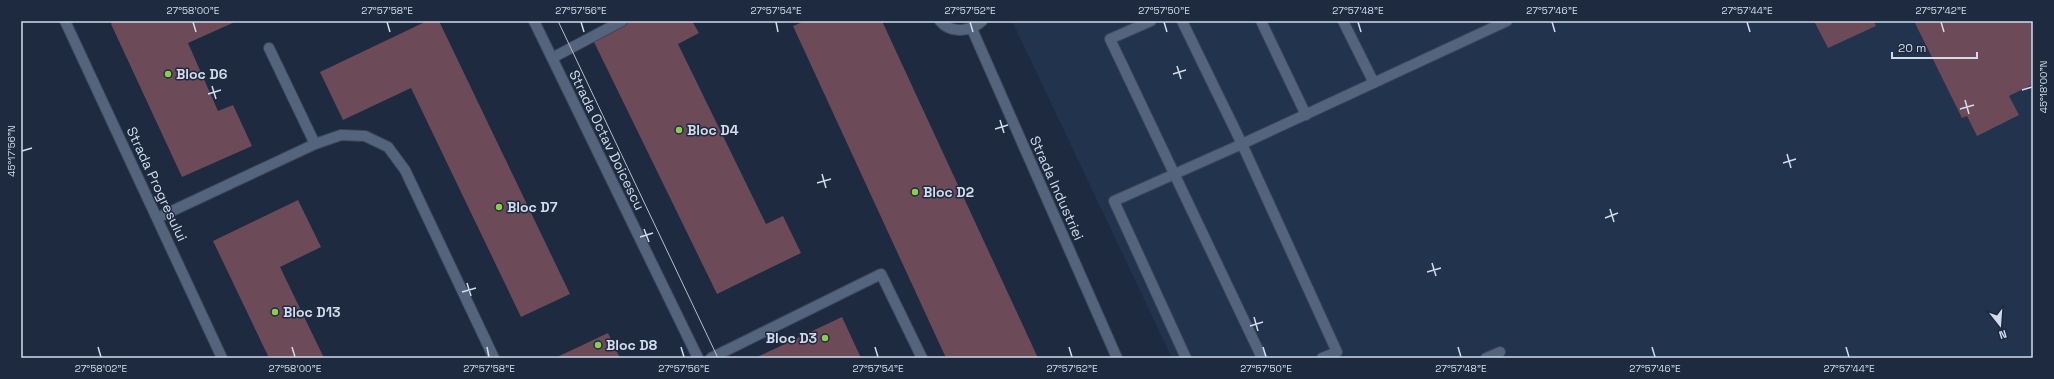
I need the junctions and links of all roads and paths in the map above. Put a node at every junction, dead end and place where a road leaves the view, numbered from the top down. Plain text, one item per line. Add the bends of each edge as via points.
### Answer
1 (65, 21) edge
2 (534, 21) edge
3 (622, 21) edge
4 (940, 21) edge
5 (982, 21) edge
6 (1151, 21) edge
7 (1182, 21) edge
8 (1261, 21) edge
9 (1343, 21) edge
10 (1507, 21) edge
11 (972, 29) junction
12 (269, 48) dead end
13 (552, 58) junction
14 (1374, 83) junction
15 (1306, 115) junction
16 (315, 144) junction
17 (1242, 144) junction
18 (1174, 174) junction
19 (157, 218) junction
20 (1500, 352) dead end
21 (222, 358) edge
22 (494, 358) edge
23 (698, 358) edge
24 (711, 358) edge
25 (922, 358) edge
26 (1117, 358) edge
27 (1186, 358) edge
28 (1262, 358) edge
29 (1322, 358) edge
30 (1486, 358) edge

1 - 19 street, Strada Progresului
2 - 13 street, Strada Octav Doicescu
3 - 13 street
4 - 11 street via 951,29
5 - 11 street
6 - 18 street via 1110,39
7 - 17 street
8 - 15 street
9 - 14 street
10 - 14 street
11 - 26 street, Strada Industriei
12 - 16 street
13 - 23 street, Strada Octav Doicescu
14 - 15 street
15 - 17 street
16 - 19 street
16 - 22 street via 341,135 365,136 388,147 405,170
17 - 18 street
17 - 29 street via 1337,352
18 - 27 street via 1114,201
18 - 28 street
19 - 21 street, Strada Progresului
20 - 30 street
24 - 25 street via 881,274

